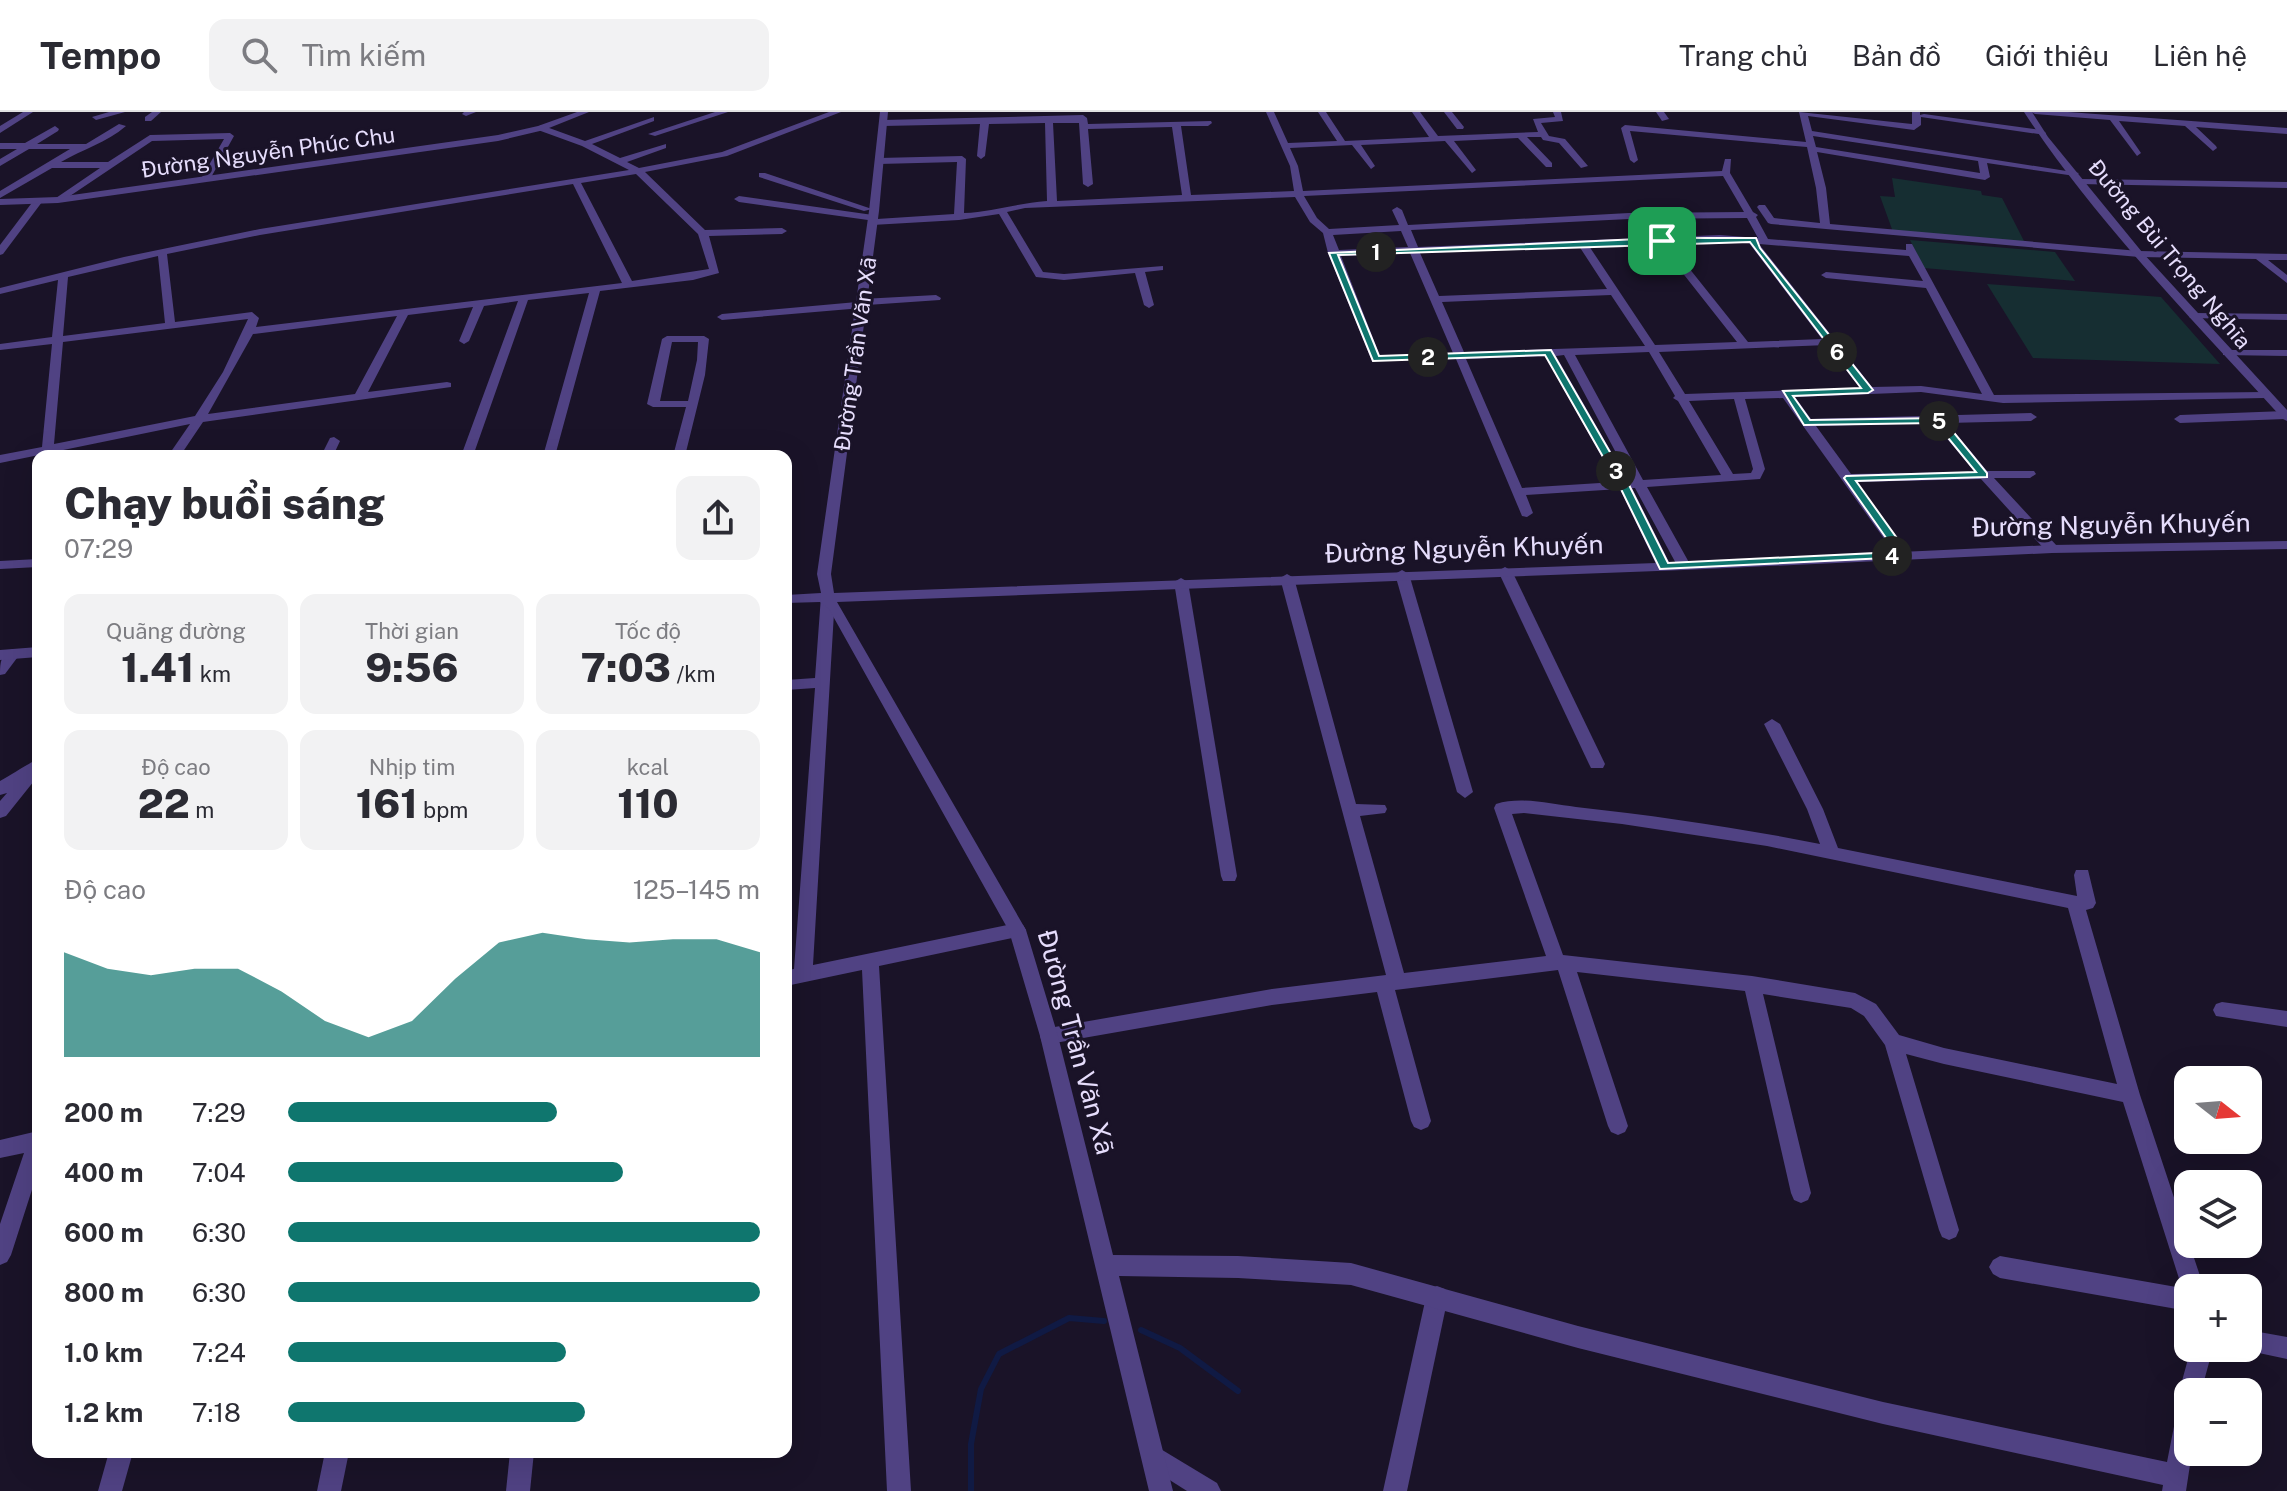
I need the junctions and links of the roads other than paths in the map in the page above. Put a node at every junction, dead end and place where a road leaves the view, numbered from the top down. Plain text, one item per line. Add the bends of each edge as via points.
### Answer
1 (29, 112) edge
2 (121, 112) edge
3 (157, 112) edge
4 (585, 112) edge
5 (724, 112) edge
6 (837, 112) edge
7 (1206, 112) edge
8 (1270, 112) edge
9 (1322, 112) edge
10 (1416, 112) edge
11 (1448, 112) edge
12 (1557, 112) edge
13 (2028, 112) edge
14 (2035, 112) edge
15 (2213, 112) edge
16 (1803, 113) edge
17 (1920, 114) edge
18 (96, 117) dead end
19 (884, 117) edge
20 (148, 119) dead end
21 (651, 119) dead end
22 (1049, 120) junction
23 (1083, 120) edge
24 (2114, 120) junction
25 (985, 121) junction
26 (1176, 124) junction
27 (2189, 125) junction
28 (122, 126) dead end
29 (1460, 127) dead end
30 (2227, 127) junction
31 (541, 128) junction
32 (55, 129) dead end
33 (0, 130) edge
34 (2287, 131) edge
35 (1807, 133) junction
36 (2042, 133) junction
37 (652, 134) dead end
38 (1543, 134) junction
39 (1520, 135) junction
40 (1448, 139) junction
41 (1436, 140) junction
42 (1355, 143) junction
43 (585, 144) junction
44 (1343, 144) junction
45 (0, 146) edge
46 (27, 146) junction
47 (663, 146) dead end
48 (1285, 146) junction
49 (1811, 147) junction
50 (2213, 148) dead end
51 (77, 149) junction
52 (2137, 153) dead end
53 (981, 156) dead end
54 (1982, 159) junction
55 (1634, 160) dead end
56 (620, 161) junction
57 (879, 161) junction
58 (1728, 161) dead end
59 (0, 163) edge
60 (50, 165) junction
61 (110, 165) junction
62 (1549, 165) dead end
63 (1371, 166) dead end
64 (1584, 166) dead end
65 (1472, 170) dead end
66 (638, 171) junction
67 (1726, 173) junction
68 (762, 175) dead end
69 (2078, 177) junction
70 (206, 179) junction
71 (575, 180) junction
72 (1088, 184) dead end
73 (2271, 184) junction
74 (2287, 185) edge
75 (0, 195) edge
76 (1299, 195) junction
77 (739, 199) dead end
78 (1187, 199) junction
79 (2287, 199) edge
80 (58, 200) junction
81 (0, 202) edge
82 (37, 202) junction
83 (1052, 204) junction
84 (1762, 207) dead end
85 (1001, 210) junction
86 (1397, 210) dead end
87 (1753, 215) junction
88 (873, 217) junction
89 (959, 217) junction
90 (1825, 226) junction
91 (1404, 228) junction
92 (782, 231) dead end
93 (1327, 232) junction
94 (703, 233) junction
95 (1902, 234) junction
96 (6, 238) edge
97 (1759, 240) junction
98 (1662, 241) junction
99 (1582, 243) junction
100 (1414, 251) junction
101 (0, 252) edge
102 (162, 252) junction
103 (1333, 253) junction
104 (1912, 253) junction
105 (2139, 254) junction
106 (2259, 257) junction
107 (2287, 257) edge
108 (1159, 268) dead end
109 (1139, 270) junction
110 (63, 275) junction
111 (1826, 275) dead end
112 (2287, 280) edge
113 (628, 284) junction
114 (1930, 285) junction
115 (596, 288) junction
116 (0, 291) edge
117 (1613, 292) junction
118 (524, 298) junction
119 (936, 298) dead end
120 (1434, 299) junction
121 (480, 303) junction
122 (862, 303) junction
123 (1149, 305) dead end
124 (404, 312) junction
125 (2194, 316) junction
126 (722, 317) dead end
127 (2287, 317) edge
128 (170, 324) junction
129 (249, 331) junction
130 (59, 339) junction
131 (464, 341) dead end
132 (1829, 342) junction
133 (1744, 344) junction
134 (0, 347) edge
135 (1651, 347) junction
136 (1567, 351) junction
137 (1548, 352) junction
138 (2227, 353) junction
139 (2287, 353) edge
140 (1459, 356) junction
141 (447, 385) dead end
142 (1868, 390) junction
143 (1786, 393) junction
144 (1738, 395) junction
145 (2265, 395) junction
146 (360, 396) junction
147 (1679, 398) junction
148 (1990, 398) junction
149 (692, 404) junction
150 (2286, 416) edge
151 (2031, 417) dead end
152 (199, 419) junction
153 (2180, 419) dead end
154 (1938, 420) junction
155 (1807, 423) junction
156 (334, 441) dead end
157 (48, 449) junction
158 (43, 450) edge
159 (178, 450) edge
160 (330, 450) edge
161 (469, 450) edge
162 (551, 450) edge
163 (680, 450) edge
164 (32, 452) edge
165 (0, 459) edge
166 (2030, 474) dead end
167 (1984, 475) junction
168 (1849, 478) junction
169 (1730, 479) junction
170 (1624, 485) junction
171 (1641, 485) junction
172 (1518, 492) junction
173 (1527, 513) dead end
174 (2287, 545) edge
175 (2052, 549) junction
176 (1903, 555) junction
177 (32, 563) edge
178 (0, 565) edge
179 (1664, 566) junction
180 (1684, 566) junction
181 (1505, 571) junction
182 (1402, 574) junction
183 (1287, 578) junction
184 (1181, 582) junction
185 (792, 599) edge
186 (827, 599) junction
187 (32, 651) edge
188 (6, 655) edge
189 (0, 670) edge
190 (820, 683) junction
191 (792, 685) edge
192 (1772, 724) dead end
193 (1597, 764) dead end
194 (32, 769) edge
195 (32, 772) edge
196 (0, 789) edge
197 (1465, 792) dead end
198 (1379, 809) dead end
199 (1351, 810) junction
200 (0, 812) edge
201 (1831, 851) junction
202 (2082, 875) dead end
203 (1229, 876) dead end
204 (2075, 903) junction
205 (1017, 930) junction
206 (870, 960) junction
207 (1561, 962) junction
208 (794, 976) edge
209 (1390, 983) junction
210 (1752, 984) junction
211 (2222, 1010) dead end
212 (2287, 1019) edge
213 (1049, 1036) junction
214 (1893, 1042) junction
215 (2130, 1095) junction
216 (1421, 1121) dead end
217 (1618, 1126) dead end
218 (32, 1142) edge
219 (0, 1149) edge
220 (32, 1159) edge
221 (1801, 1193) dead end
222 (1949, 1230) dead end
223 (0, 1255) edge
224 (1105, 1265) junction
225 (2000, 1267) dead end
226 (2188, 1274) edge
227 (1437, 1297) junction
228 (2174, 1298) edge
229 (2262, 1344) edge
230 (2287, 1348) edge
231 (1154, 1457) junction
232 (119, 1458) edge
233 (336, 1458) edge
234 (521, 1458) edge
235 (2174, 1484) edge
236 (110, 1491) edge
237 (329, 1491) edge
238 (518, 1491) edge
239 (899, 1491) edge
240 (1161, 1491) edge
241 (1209, 1491) edge
242 (1395, 1491) edge

1 - 33 street
2 - 18 street
3 - 20 street
4 - 31 street, Đường Nguyễn Phúc Chu
5 - 37 street
6 - 66 street via 732,152
7 - 26 street via 1210,128
8 - 48 street
9 - 44 street
10 - 41 street
11 - 29 street
12 - 38 street via 1560,119 1536,120
13 - 36 street, Đường Bùi Trọng Nghĩa
14 - 24 street
15 - 30 street
16 - 17 street via 1914,127
16 - 35 street
17 - 36 street
19 - 25 street
19 - 57 street, Đường Trần Văn Xã
21 - 43 street
22 - 23 street
22 - 25 street
22 - 83 street
23 - 26 street
23 - 72 street
24 - 27 street
24 - 52 street
25 - 53 street
26 - 78 street
27 - 30 street
27 - 50 street
28 - 51 street
30 - 34 street
31 - 43 street
31 - 70 street, Đường Nguyễn Phúc Chu
32 - 46 street
35 - 49 street
35 - 54 street
36 - 69 street, Đường Bùi Trọng Nghĩa
38 - 39 street
38 - 64 street via 1562,141
39 - 40 street
39 - 62 street
40 - 41 street
40 - 65 street
41 - 42 street
42 - 44 street
42 - 63 street
43 - 56 street
44 - 48 street
45 - 46 street
46 - 51 street
46 - 59 street
47 - 56 street
48 - 76 street
49 - 54 street via 1985,177
49 - 55 street via 1625,128
49 - 90 street
51 - 60 street
54 - 69 street
56 - 66 street
57 - 88 street, Đường Trần Văn Xã
57 - 89 street via 962,159
58 - 67 street
60 - 61 street
60 - 75 street
61 - 70 street via 150,138 228,135
61 - 80 street
66 - 71 street
66 - 94 street
67 - 76 street
67 - 87 street
68 - 88 street
69 - 73 street
69 - 105 street, Đường Bùi Trọng Nghĩa
70 - 80 street, Đường Nguyễn Phúc Chu
71 - 102 street
71 - 113 street
73 - 74 street
73 - 79 street
76 - 78 street
76 - 93 street
77 - 88 street
78 - 83 street
80 - 82 street, Đường Nguyễn Phúc Chu
81 - 82 street, Đường Nguyễn Phúc Chu
82 - 96 street
83 - 85 street
84 - 90 street via 1771,221
85 - 89 street
85 - 109 street via 1041,282
86 - 91 street
87 - 91 street
87 - 97 street
88 - 89 street
88 - 122 street, Đường Trần Văn Xã
90 - 95 street
91 - 93 street
91 - 100 street
92 - 94 street
93 - 103 street
94 - 113 street via 715,271
95 - 104 street
95 - 105 street
96 - 101 street
97 - 98 street
97 - 104 street
97 - 132 street via 1756,248
98 - 99 street
98 - 133 street
99 - 100 street
99 - 117 street
100 - 103 street
100 - 120 street
102 - 110 street
102 - 128 street
103 - 140 street via 1376,359
104 - 114 street
105 - 106 street
105 - 125 street, Đường Bùi Trọng Nghĩa
106 - 107 street
106 - 112 street
108 - 109 street
109 - 123 street
110 - 116 street
110 - 130 street
111 - 114 street
113 - 115 street
114 - 148 street
115 - 118 street
115 - 162 street
117 - 120 street
117 - 135 street
118 - 121 street
118 - 161 street
119 - 122 street
120 - 140 street
121 - 124 street
121 - 131 street
122 - 126 street
122 - 186 street, Đường Trần Văn Xã via 824,570
124 - 129 street
124 - 146 street
125 - 127 street
125 - 138 street, Đường Bùi Trọng Nghĩa
128 - 129 street via 252,315
128 - 130 street
129 - 152 street
130 - 134 street
130 - 157 street
132 - 133 street
132 - 142 street
133 - 135 street
135 - 136 street
135 - 147 street
136 - 137 street
136 - 171 street
137 - 140 street
137 - 170 street
138 - 139 street
138 - 145 street, Đường Bùi Trọng Nghĩa
140 - 172 street
141 - 146 street
142 - 143 street
142 - 148 street via 1921,389
143 - 144 street
143 - 155 street
144 - 147 street
144 - 169 street via 1759,473
145 - 148 street
145 - 150 street, Đường Bùi Trọng Nghĩa
146 - 152 street
147 - 169 street
149 - 149 street via 653,404 667,339 703,337 704,358
149 - 163 street
150 - 153 street
151 - 154 street
152 - 157 street
152 - 159 street
154 - 155 street
154 - 167 street
155 - 168 street
156 - 160 street
157 - 158 street
164 - 165 street
166 - 167 street
167 - 168 street
167 - 175 street
168 - 176 street
169 - 171 street
170 - 171 street
170 - 172 street
170 - 179 street
171 - 180 street
172 - 173 street
174 - 175 street, Đường Nguyễn Khuyến
175 - 176 street, Đường Nguyễn Khuyến
176 - 180 street, Đường Nguyễn Khuyến
177 - 178 street
179 - 180 street, Đường Nguyễn Khuyến
179 - 181 street, Đường Nguyễn Khuyến
181 - 182 street, Đường Nguyễn Khuyến
181 - 193 street
182 - 183 street, Đường Nguyễn Khuyến
182 - 197 street
183 - 184 street, Đường Nguyễn Khuyến
183 - 199 street
184 - 186 street, Đường Nguyễn Khuyến
184 - 203 street
185 - 186 street, Đường Nguyễn Khuyến
186 - 190 street
186 - 205 street, Đường Trần Văn Xã
187 - 188 street
188 - 189 street
190 - 191 street
190 - 208 street
192 - 201 street
194 - 196 street
195 - 200 street
198 - 199 street
199 - 209 street
201 - 204 street
201 - 207 street via 1622,818 1502,808
202 - 204 street via 2087,903
204 - 215 street
205 - 206 street
205 - 213 street, Đường Trần Văn Xã
206 - 208 street
206 - 239 street
207 - 209 street
207 - 210 street
207 - 217 street
209 - 213 street via 1272,997
209 - 216 street
210 - 214 street via 1855,1001 1870,1010
210 - 221 street
211 - 212 street
213 - 224 street, Đường Trần Văn Xã
214 - 215 street
214 - 222 street
215 - 226 street
218 - 219 street
220 - 223 street
224 - 227 street via 1351,1274
224 - 231 street, Đường Trần Văn Xã
225 - 228 street
227 - 235 street via 1578,1337
227 - 242 street
229 - 230 street
231 - 240 street, Đường Trần Văn Xã
231 - 241 street
232 - 236 street
233 - 237 street
234 - 238 street

